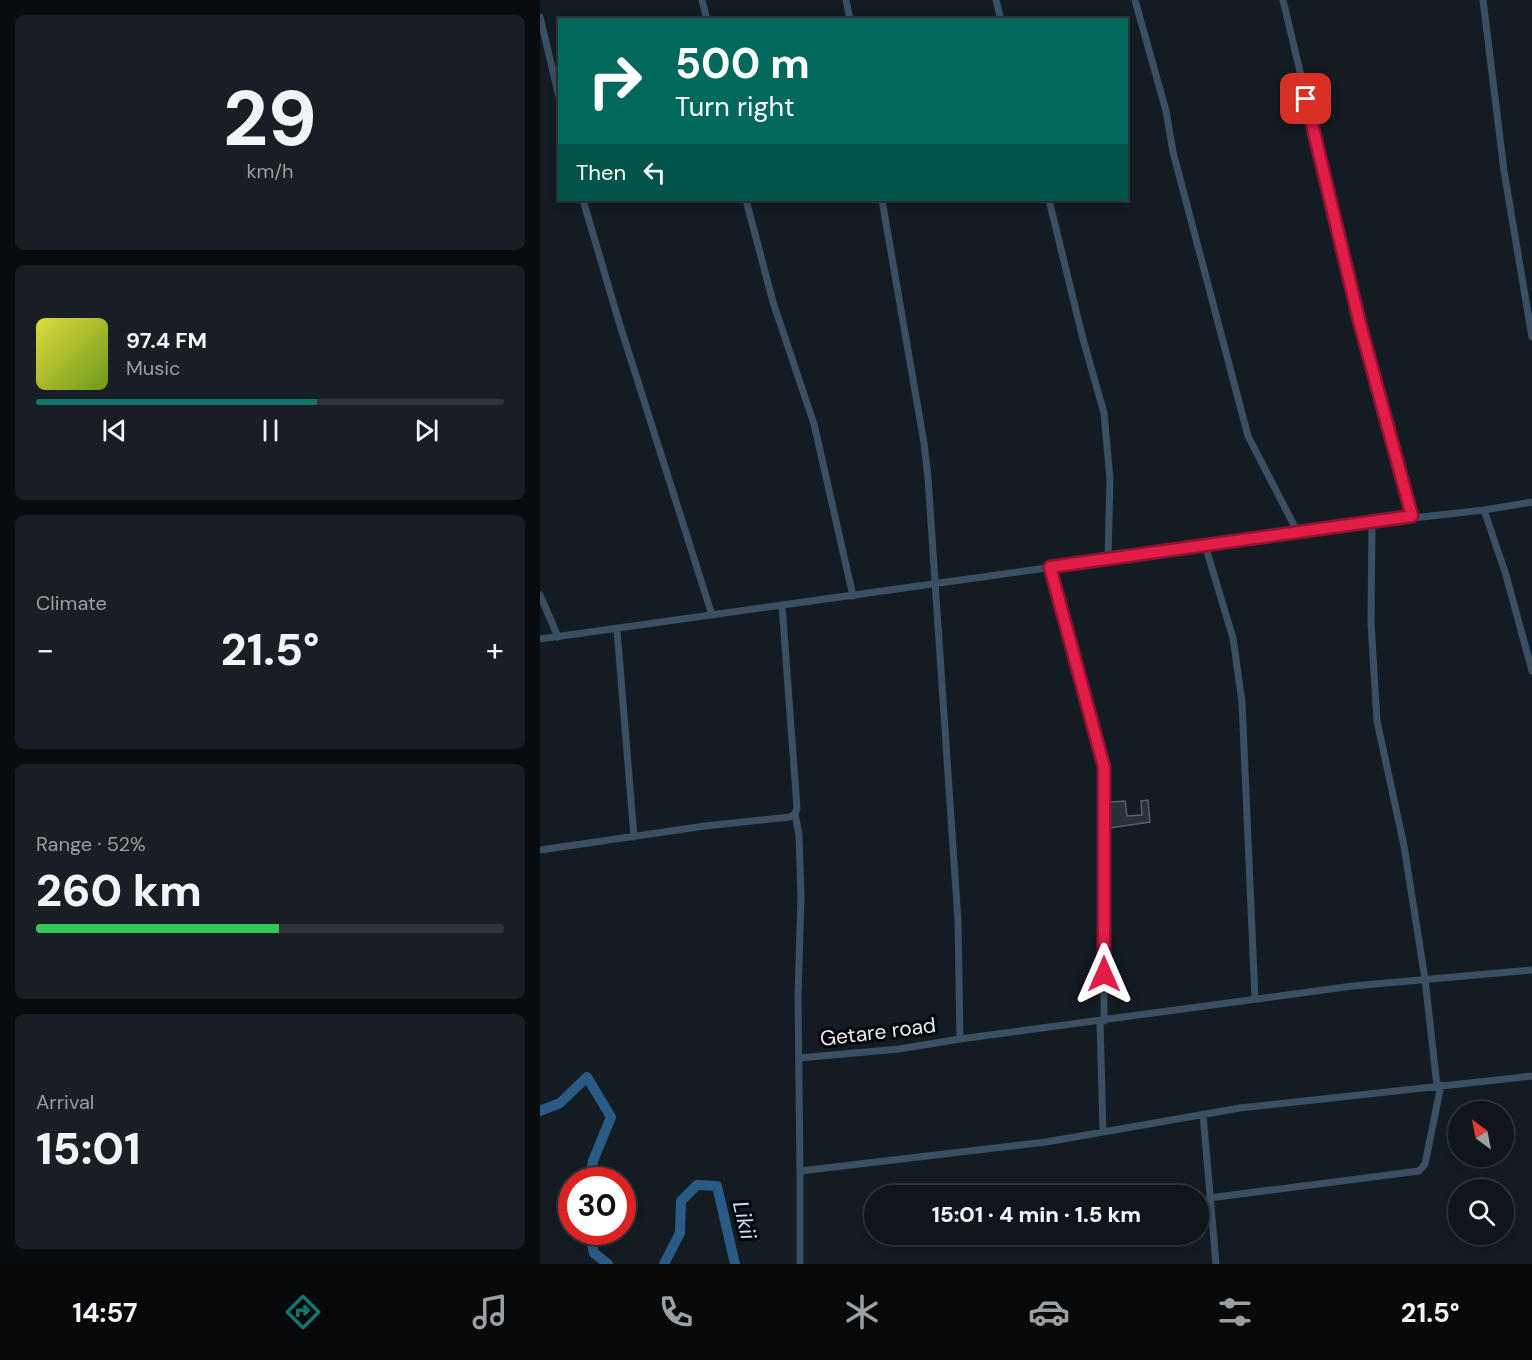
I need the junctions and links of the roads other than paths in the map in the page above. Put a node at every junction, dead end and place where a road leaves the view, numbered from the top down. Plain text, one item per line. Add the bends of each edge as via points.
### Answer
1 (702, 0) edge
2 (846, 0) edge
3 (996, 0) edge
4 (1135, 0) edge
5 (1283, 0) edge
6 (1483, 0) edge
7 (540, 17) edge
8 (706, 18) edge
9 (850, 18) edge
10 (1000, 18) edge
11 (558, 93) edge
12 (583, 201) edge
13 (746, 201) edge
14 (882, 201) edge
15 (1049, 201) edge
16 (1532, 337) edge
17 (1532, 502) edge
18 (1484, 510) junction
19 (1412, 516) junction
20 (1372, 522) junction
21 (1298, 532) junction
22 (1205, 545) junction
23 (1108, 559) junction
24 (1050, 567) junction
25 (935, 584) junction
26 (540, 595) edge
27 (853, 596) junction
28 (782, 605) junction
29 (712, 615) junction
30 (617, 630) junction
31 (558, 637) junction
32 (540, 639) edge
33 (1532, 671) edge
34 (795, 814) junction
35 (634, 837) junction
36 (540, 850) edge
37 (1532, 970) edge
38 (1425, 979) junction
39 (1255, 999) junction
40 (1102, 1021) junction
41 (960, 1039) junction
42 (800, 1058) junction
43 (1532, 1076) edge
44 (1439, 1085) junction
45 (1203, 1114) junction
46 (1103, 1132) junction
47 (800, 1171) junction
48 (1208, 1185) edge
49 (1209, 1198) joint
50 (800, 1264) edge
51 (1216, 1264) edge

1 - 8 street
2 - 9 street
3 - 10 street
4 - 21 street via 1248,436
5 - 19 street via 1360,324
6 - 16 street via 1504,171
7 - 11 street
12 - 29 street
13 - 27 street via 773,302 814,424
14 - 25 street via 924,443
15 - 23 street via 1104,413 1110,479
17 - 18 street
18 - 19 street
18 - 33 street
19 - 20 street
20 - 21 street
20 - 38 street via 1371,622 1377,722 1404,846
21 - 22 street
22 - 23 street
22 - 39 street via 1233,638 1242,702
23 - 24 street
24 - 25 street
24 - 40 street via 1104,767
25 - 27 street
25 - 41 street via 958,921
26 - 31 street
27 - 28 street
28 - 29 street
28 - 34 street
29 - 30 street
30 - 31 street
30 - 35 street
31 - 32 street
34 - 35 street
34 - 42 street via 801,896
35 - 36 street
37 - 38 street, Getare road
38 - 39 street, Getare road
38 - 44 street
39 - 40 street, Getare road
40 - 41 street, Getare road
40 - 46 street
41 - 42 street, Getare road
42 - 47 street
43 - 44 street
44 - 45 street
44 - 49 street via 1425,1164 1419,1171
45 - 46 street
45 - 48 street
46 - 47 street
47 - 50 street
49 - 51 street

